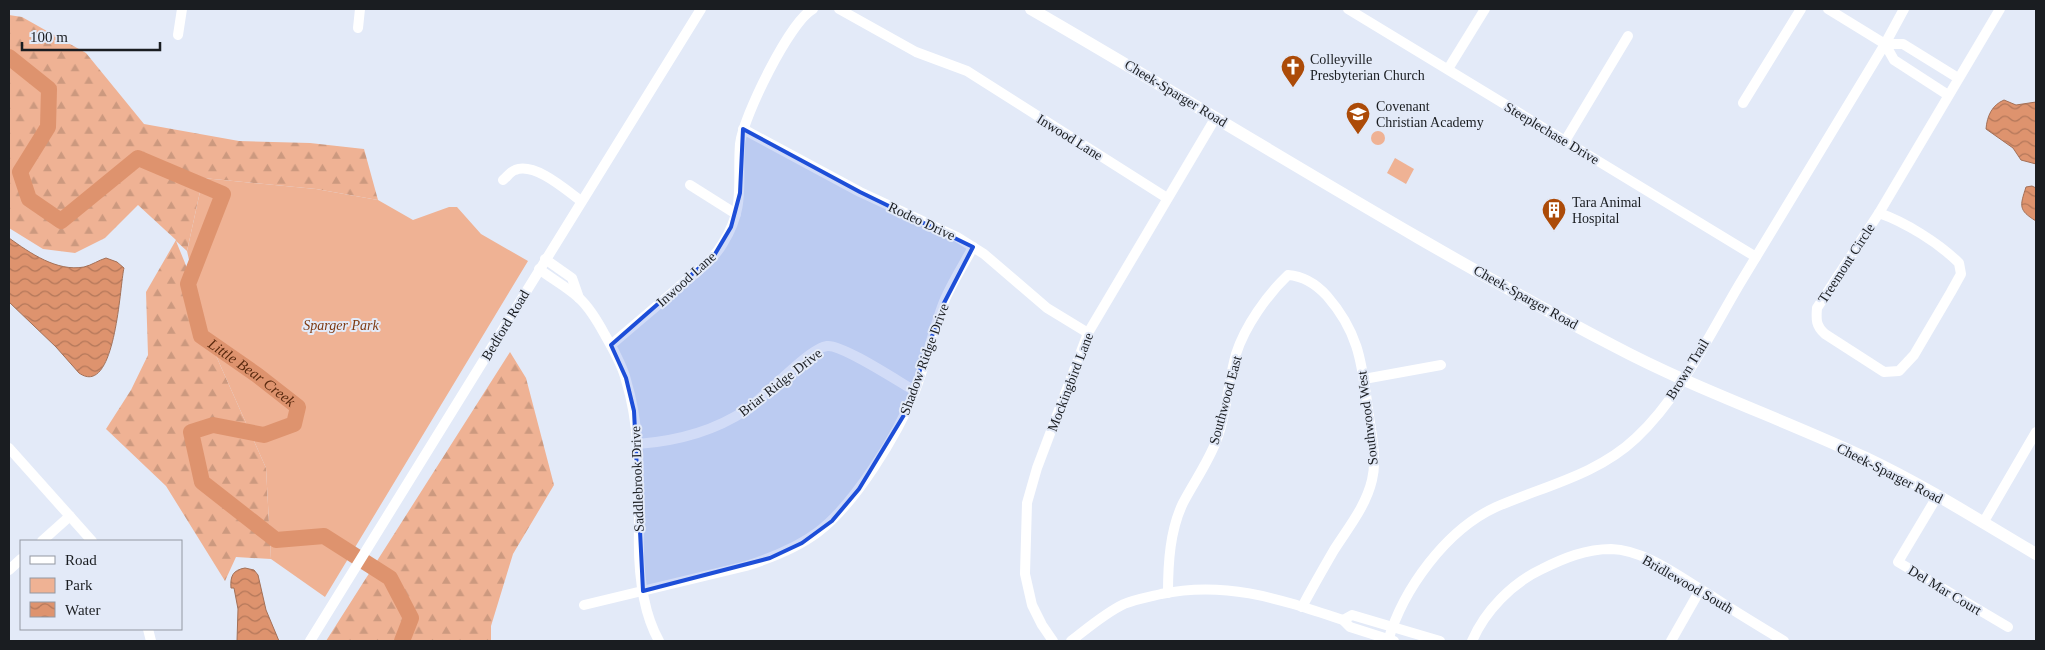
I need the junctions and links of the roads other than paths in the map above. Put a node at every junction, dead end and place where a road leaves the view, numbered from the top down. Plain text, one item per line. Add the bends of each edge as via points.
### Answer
1 (182, 9) edge
2 (360, 9) edge
3 (701, 9) edge
4 (812, 9) edge
5 (839, 9) edge
6 (1032, 9) edge
7 (1348, 9) edge
8 (1485, 9) edge
9 (1801, 9) edge
10 (1828, 9) edge
11 (1904, 9) edge
12 (2000, 9) edge
13 (358, 28) dead end
14 (178, 35) dead end
15 (1628, 36) dead end
16 (1885, 44) junction
17 (1448, 69) junction
18 (1958, 78) junction
19 (1948, 95) junction
20 (1743, 103) dead end
21 (1216, 117) junction
22 (743, 129) junction
23 (1565, 141) junction
24 (504, 180) dead end
25 (690, 185) dead end
26 (1166, 198) junction
27 (581, 201) junction
28 (1879, 213) junction
29 (736, 214) junction
30 (973, 247) junction
31 (1756, 257) junction
32 (545, 259) junction
33 (539, 269) junction
34 (1288, 274) joint
35 (579, 298) junction
36 (1088, 333) junction
37 (611, 345) junction
38 (1441, 365) dead end
39 (1364, 379) junction
40 (1682, 380) junction
41 (915, 391) junction
42 (2036, 432) edge
43 (638, 444) junction
44 (9, 448) edge
45 (1938, 495) junction
46 (70, 516) junction
47 (1983, 523) junction
48 (43, 540) edge
49 (91, 540) edge
50 (2036, 554) edge
51 (20, 560) edge
52 (9, 570) edge
53 (1700, 590) junction
54 (643, 591) junction
55 (1168, 592) junction
56 (584, 605) dead end
57 (1302, 606) junction
58 (1344, 620) junction
59 (1393, 626) junction
60 (2008, 627) dead end
61 (310, 641) edge
62 (659, 641) edge
63 (1053, 641) edge
64 (1071, 641) edge
65 (1391, 641) edge
66 (1440, 641) edge
67 (1472, 641) edge
68 (1671, 641) edge
69 (1784, 641) edge

1 - 14 street
2 - 13 street
3 - 27 street, Bedford Road
4 - 22 street, Inwood Lane via 805,13 763,82
5 - 26 street, Inwood Lane via 916,52 967,71
6 - 21 main road, Cheek-Sparger Road
7 - 17 street, Steeplechase Drive
8 - 17 street
9 - 20 street
10 - 16 street
11 - 16 street, Brown Trail
12 - 18 street, Treemont Circle
15 - 23 street
16 - 18 street via 1903,44
16 - 19 street via 1894,60
16 - 31 street, Brown Trail
17 - 23 street, Steeplechase Drive
18 - 19 street, Treemont Circle
19 - 28 street, Treemont Circle
21 - 26 street, Mockingbird Lane
21 - 40 main road, Cheek-Sparger Road via 1472,268 1611,345
22 - 29 street, Inwood Lane
22 - 30 street, Rodeo Drive via 860,192 957,236
23 - 31 street, Steeplechase Drive
24 - 27 street via 514,170 527,168 543,174
25 - 29 street
26 - 36 street, Mockingbird Lane
27 - 32 street, Bedford Road
28 - 28 street, Treemont Circle via 1818,308 1816,317 1818,328 1825,334 1884,372 1898,371 1914,355 1951,292 1960,274 1959,262 1900,222
29 - 37 street, Inwood Lane via 715,254
30 - 36 street, Rodeo Drive via 1047,308
30 - 41 street, Shadow Ridge Drive via 942,305
31 - 40 street, Brown Trail
32 - 33 street, Bedford Road
32 - 35 street, Saddlebrook Drive via 572,278
33 - 35 street, Saddlebrook Drive
33 - 61 street, Bedford Road
34 - 39 street, Southwood West via 1314,284 1346,321
34 - 55 street, Southwood East via 1256,315 1237,353 1217,440 1182,506 1176,524 1168,566
35 - 37 street, Saddlebrook Drive
36 - 63 street, Mockingbird Lane via 1027,503 1025,574 1032,605
37 - 43 street, Saddlebrook Drive via 626,378
38 - 39 street
39 - 57 street, Southwood West via 1374,449 1373,478 1356,518
40 - 45 main road, Cheek-Sparger Road via 1792,425
40 - 59 street, Brown Trail via 1654,420 1622,450 1576,476 1495,508 1460,532 1420,575
41 - 43 street, Briar Ridge Drive via 850,354 827,346 804,359 766,395 722,424 671,442
41 - 54 street, Shadow Ridge Drive via 895,432 859,489 818,533 762,561
42 - 47 street
43 - 54 street, Saddlebrook Drive via 638,554
44 - 46 street
45 - 47 main road, Cheek-Sparger Road
45 - 60 street, Del Mar Court via 1898,562
46 - 48 street
46 - 49 street
47 - 50 main road, Cheek-Sparger Road
51 - 52 street
53 - 67 street, Bridlewood South via 1637,555 1612,549 1582,552 1516,584 1484,620
53 - 68 street
53 - 69 street, Bridlewood South
54 - 56 street, Shadow Ridge Drive
54 - 62 street, Saddlebrook Drive
55 - 57 street via 1209,588 1245,591
55 - 64 street via 1124,605
57 - 58 street
58 - 59 street via 1352,615
58 - 65 street via 1350,627
59 - 65 street, Brown Trail
59 - 66 street

